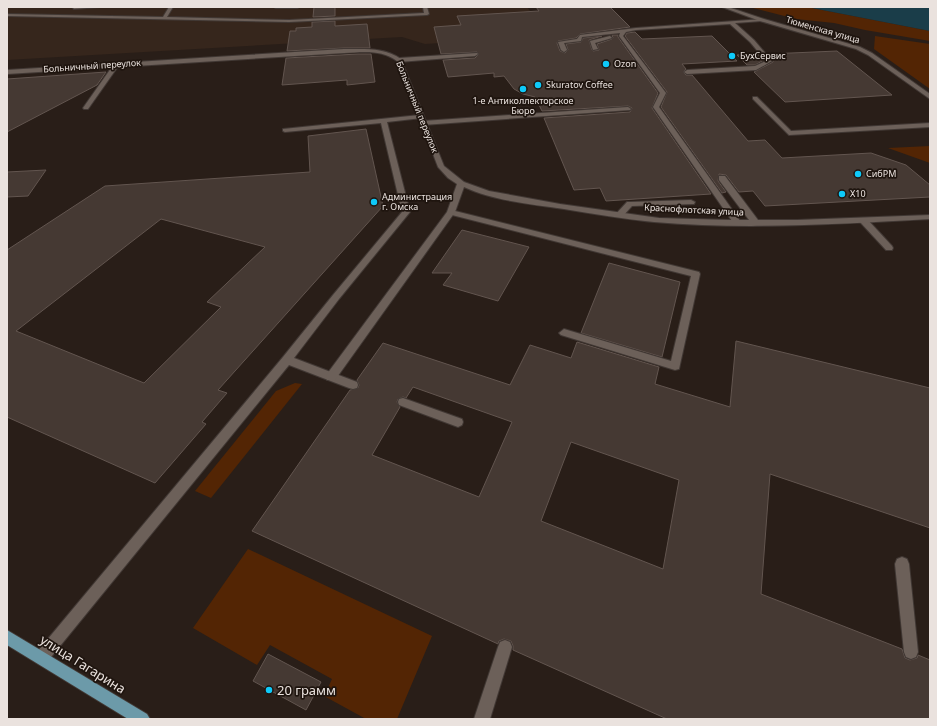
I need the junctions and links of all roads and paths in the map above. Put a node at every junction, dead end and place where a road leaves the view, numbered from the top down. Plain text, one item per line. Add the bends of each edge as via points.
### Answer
1 (76, 7) edge
2 (98, 7) edge
3 (171, 7) edge
4 (276, 7) edge
5 (297, 7) edge
6 (425, 7) edge
7 (724, 7) edge
8 (7, 15) edge
9 (164, 18) junction
10 (762, 20) junction
11 (731, 22) junction
12 (622, 33) junction
13 (595, 49) dead end
14 (564, 50) dead end
15 (475, 54) dead end
16 (399, 60) junction
17 (116, 65) junction
18 (7, 72) edge
19 (687, 72) dead end
20 (930, 97) edge
21 (755, 98) dead end
22 (86, 108) dead end
23 (628, 109) dead end
24 (422, 120) junction
25 (384, 121) junction
26 (930, 125) edge
27 (285, 130) dead end
28 (722, 178) dead end
29 (461, 184) junction
30 (691, 202) dead end
31 (451, 212) junction
32 (619, 215) junction
33 (930, 217) edge
34 (863, 220) junction
35 (737, 222) junction
36 (755, 222) junction
37 (889, 248) dead end
38 (564, 333) dead end
39 (287, 360) junction
40 (331, 377) junction
41 (353, 385) dead end
42 (403, 402) dead end
43 (458, 422) dead end
44 (902, 564) dead end
45 (7, 637) edge
46 (505, 647) dead end
47 (911, 652) dead end
48 (42, 658) junction
49 (142, 719) edge
50 (482, 719) edge

1 - 2 street via 74,8
3 - 9 street
4 - 5 street
6 - 9 street via 427,14 289,21
7 - 10 street, Тюменская улица
8 - 9 street
10 - 11 street
10 - 20 street, Тюменская улица via 858,48
11 - 12 street via 636,28
11 - 19 street via 752,40 769,61 756,68
12 - 13 street via 592,42
12 - 14 street via 580,36 579,40 561,42
12 - 35 street via 663,93 656,108
15 - 16 street
16 - 17 street, Больничный переулок via 382,52 344,51
16 - 24 street, Больничный переулок
17 - 18 street, Больничный переулок
17 - 22 street
21 - 26 street via 789,133
23 - 24 street
24 - 25 street
24 - 29 street, Больничный переулок via 441,168
25 - 27 street
25 - 39 street via 406,212
28 - 36 street
29 - 31 street
29 - 32 street, Краснофлотская улица via 495,195
30 - 32 street via 630,204
31 - 38 street via 696,274 675,366
31 - 40 street
32 - 35 street, Краснофлотская улица via 663,220
33 - 34 street, Краснофлотская улица
34 - 36 street, Краснофлотская улица
34 - 37 street
35 - 36 street, Краснофлотская улица
39 - 40 street
39 - 48 street
40 - 41 street
42 - 43 street
44 - 47 street
45 - 48 main road, улица Гагарина
46 - 50 street
48 - 49 main road, улица Гагарина

